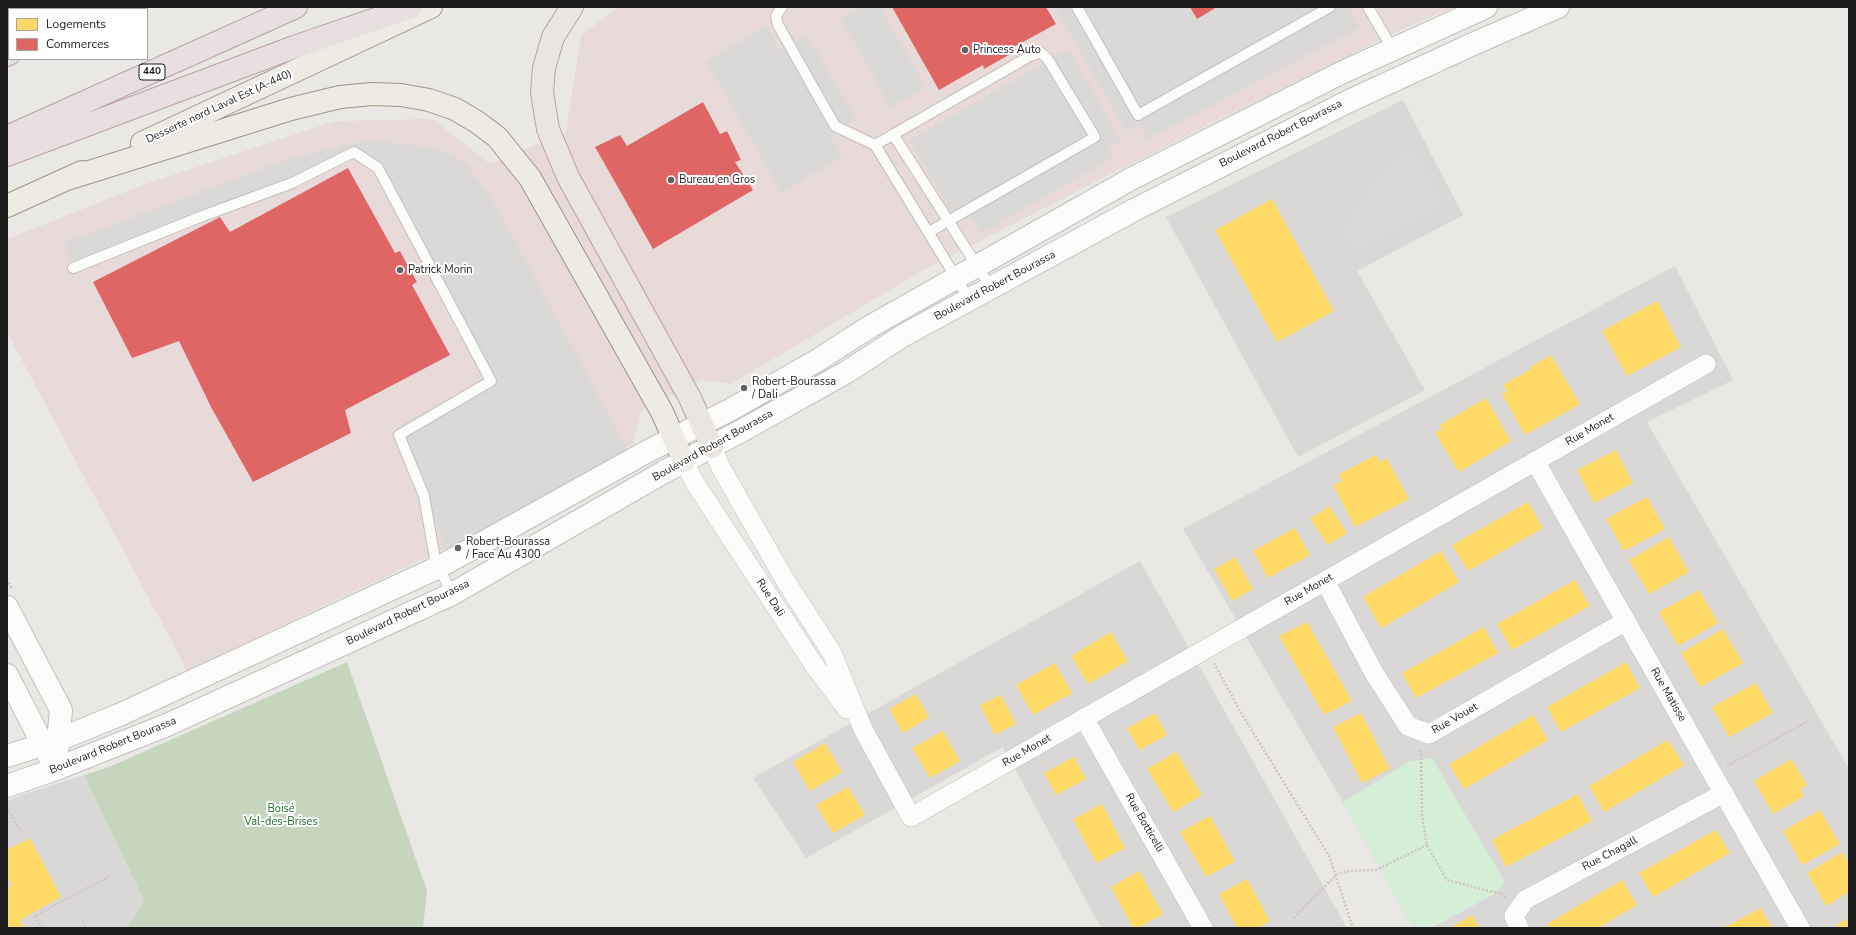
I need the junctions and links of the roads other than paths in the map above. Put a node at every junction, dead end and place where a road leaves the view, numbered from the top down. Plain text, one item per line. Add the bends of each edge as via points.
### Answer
1 (296, 7) edge
2 (411, 7) edge
3 (431, 7) edge
4 (572, 7) edge
5 (782, 7) edge
6 (1077, 7) edge
7 (1330, 7) edge
8 (1368, 7) edge
9 (1486, 7) edge
10 (1558, 7) edge
11 (1392, 48) junction
12 (894, 134) junction
13 (7, 137) edge
14 (875, 145) junction
15 (7, 155) edge
16 (70, 178) junction
17 (7, 206) edge
18 (948, 220) junction
19 (929, 232) junction
20 (977, 266) junction
21 (73, 268) dead end
22 (956, 278) junction
23 (991, 288) junction
24 (969, 299) junction
25 (1706, 364) dead end
26 (702, 424) junction
27 (674, 438) junction
28 (712, 447) junction
29 (684, 461) junction
30 (1535, 461) junction
31 (439, 567) junction
32 (1325, 581) junction
33 (452, 594) junction
34 (7, 607) edge
35 (1626, 621) junction
36 (7, 676) edge
37 (1084, 718) junction
38 (863, 729) junction
39 (51, 742) junction
40 (7, 756) edge
41 (56, 769) junction
42 (7, 786) edge
43 (1724, 793) junction
44 (911, 817) joint
45 (1203, 928) edge
46 (1519, 928) edge
47 (1800, 928) edge

1 - 13 highway, 440
2 - 15 highway via 294,47
3 - 16 main road, Desserte nord Laval Est (A-440)
4 - 26 highway via 553,37 544,68 542,92 548,129 568,177
5 - 14 lane via 776,16 778,25 835,126
6 - 7 lane via 1138,115
8 - 11 lane
9 - 11 street
10 - 23 street, Boulevard Robert Bourassa via 1347,102 1182,185
11 - 20 street via 1180,154
12 - 14 lane
12 - 18 lane
12 - 18 lane via 1030,56 1040,52 1047,58 1095,137
14 - 19 lane
16 - 17 main road, Desserte nord Laval Est (A-440)
16 - 27 main road via 285,111 340,97 402,95 429,100 455,109 487,129 507,148 526,173 662,412
18 - 19 lane
18 - 20 lane
19 - 22 lane
20 - 22 street
20 - 23 lane
21 - 31 lane via 200,217 292,184 354,152 378,168 491,381 399,435 424,496 435,559
22 - 24 lane
22 - 26 street
23 - 24 street, Boulevard Robert Bourassa
24 - 28 street, Boulevard Robert Bourassa via 904,335 845,373
25 - 30 street, Rue Monet
26 - 27 street
26 - 28 highway
27 - 29 main road
27 - 31 street
28 - 29 street, Boulevard Robert Bourassa
28 - 38 street, Rue Dali via 721,468 786,580 832,653
29 - 33 street, Boulevard Robert Bourassa
29 - 38 street, Rue Dali via 695,483 809,658
30 - 32 street, Rue Monet
30 - 35 street, Rue Matisse
31 - 33 lane
31 - 39 street via 119,715
32 - 35 street, Rue Vouet via 1374,673 1408,726 1429,734
32 - 37 street, Rue Monet
33 - 41 street, Boulevard Robert Bourassa via 167,725
34 - 39 street via 61,710
35 - 43 street, Rue Matisse
36 - 39 street
37 - 44 street, Rue Monet
37 - 45 street, Rue Botticelli
38 - 44 street, Rue Dali
39 - 40 street
39 - 41 street
41 - 42 street, Boulevard Robert Bourassa
43 - 46 street, Rue Chagall via 1525,900 1514,916
43 - 47 street, Rue Matisse

